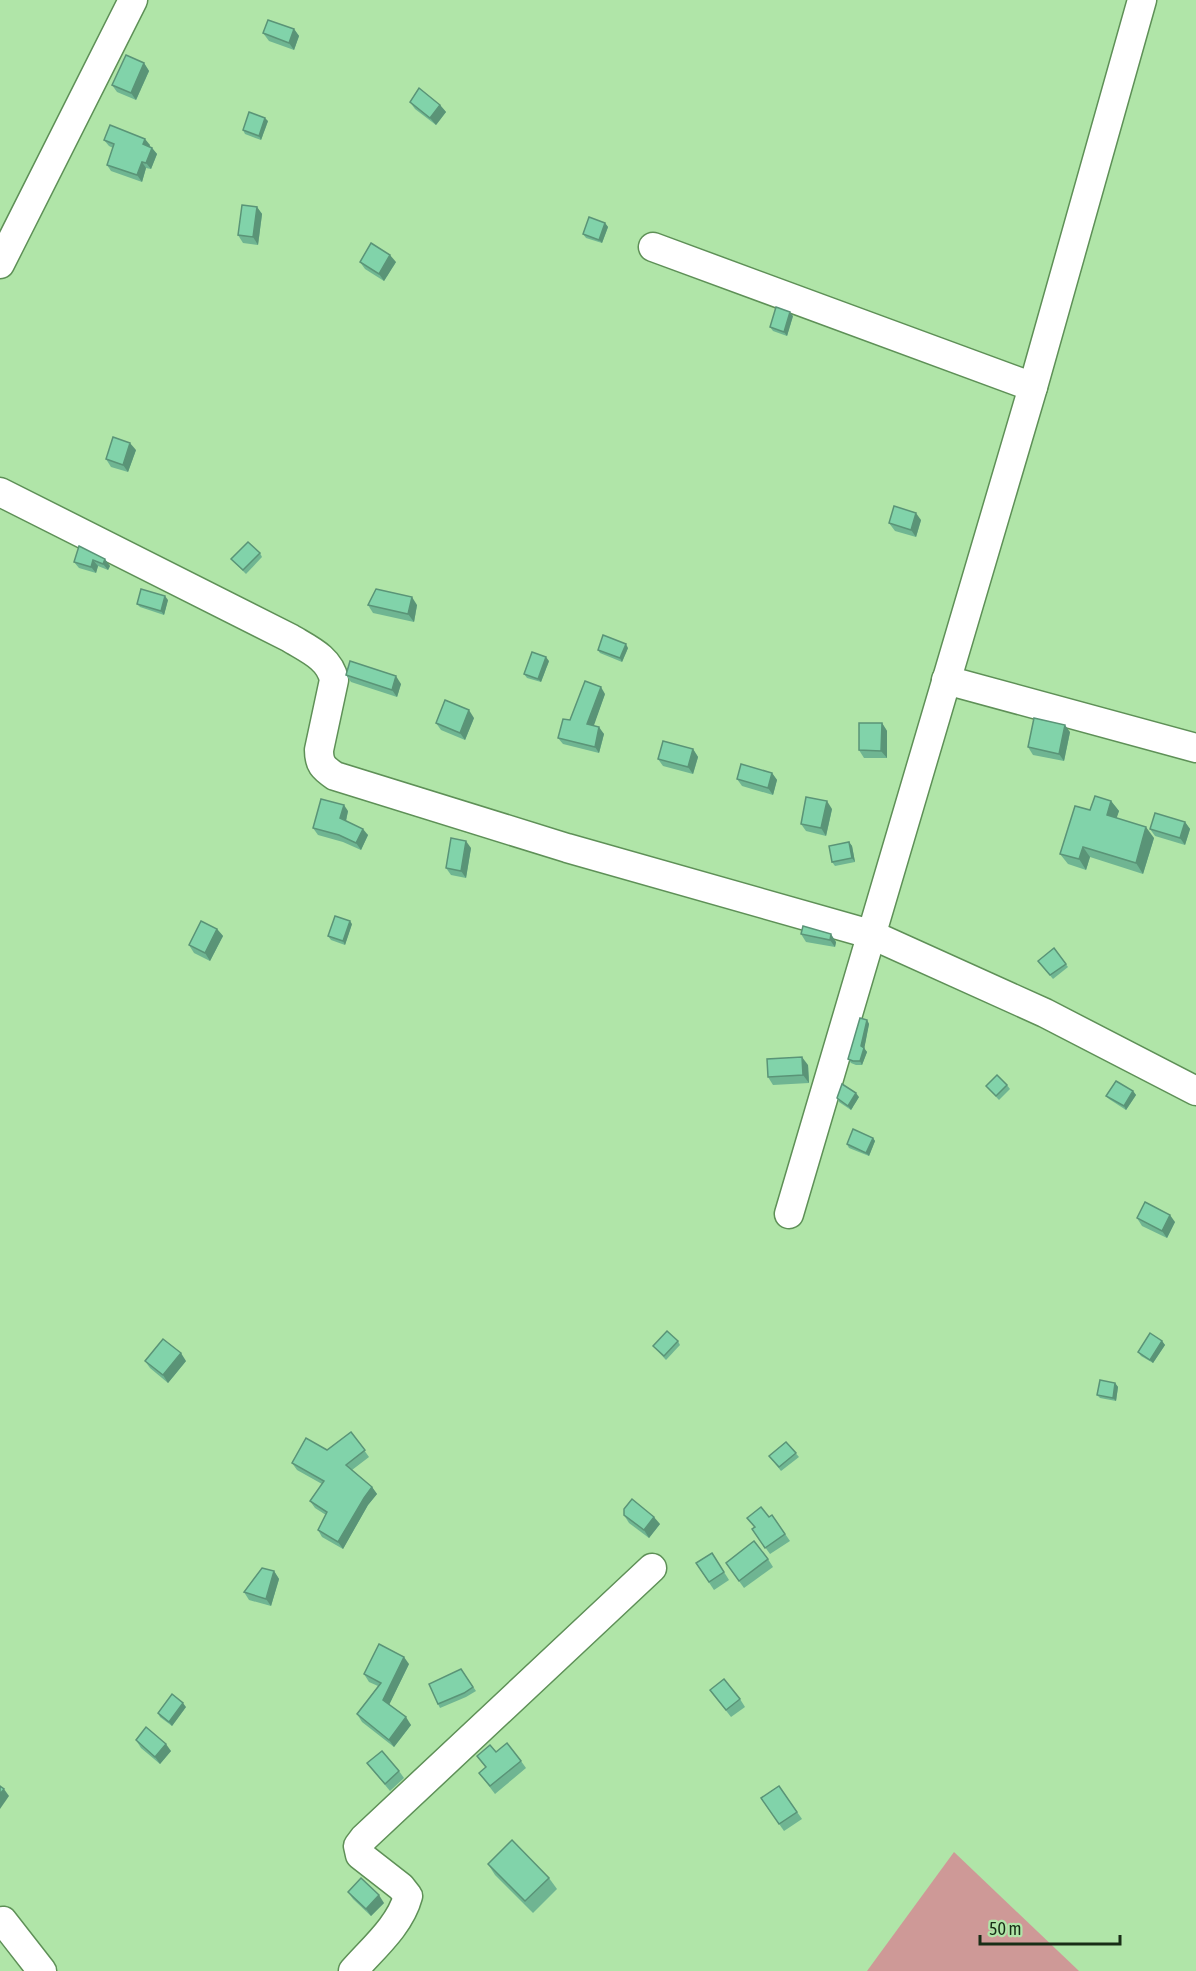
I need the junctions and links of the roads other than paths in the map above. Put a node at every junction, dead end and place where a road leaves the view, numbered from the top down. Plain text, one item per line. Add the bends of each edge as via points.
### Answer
1 (133, 0) edge
2 (1142, 0) edge
3 (653, 247) dead end
4 (0, 264) edge
5 (1033, 387) junction
6 (0, 492) edge
7 (946, 680) junction
8 (1196, 748) edge
9 (870, 933) junction
10 (1196, 1091) edge
11 (789, 1214) dead end
12 (652, 1568) dead end
13 (3, 1921) dead end
14 (42, 1971) edge
15 (353, 1971) edge

1 - 4 street
2 - 5 street
3 - 5 street
5 - 7 street
6 - 9 street via 323,658 333,669 334,680 319,760 335,776 567,848
7 - 8 street
7 - 9 street
9 - 10 street via 1045,1012
9 - 11 street
12 - 15 street via 363,1838 358,1846 360,1855 408,1896 397,1920
13 - 14 street

